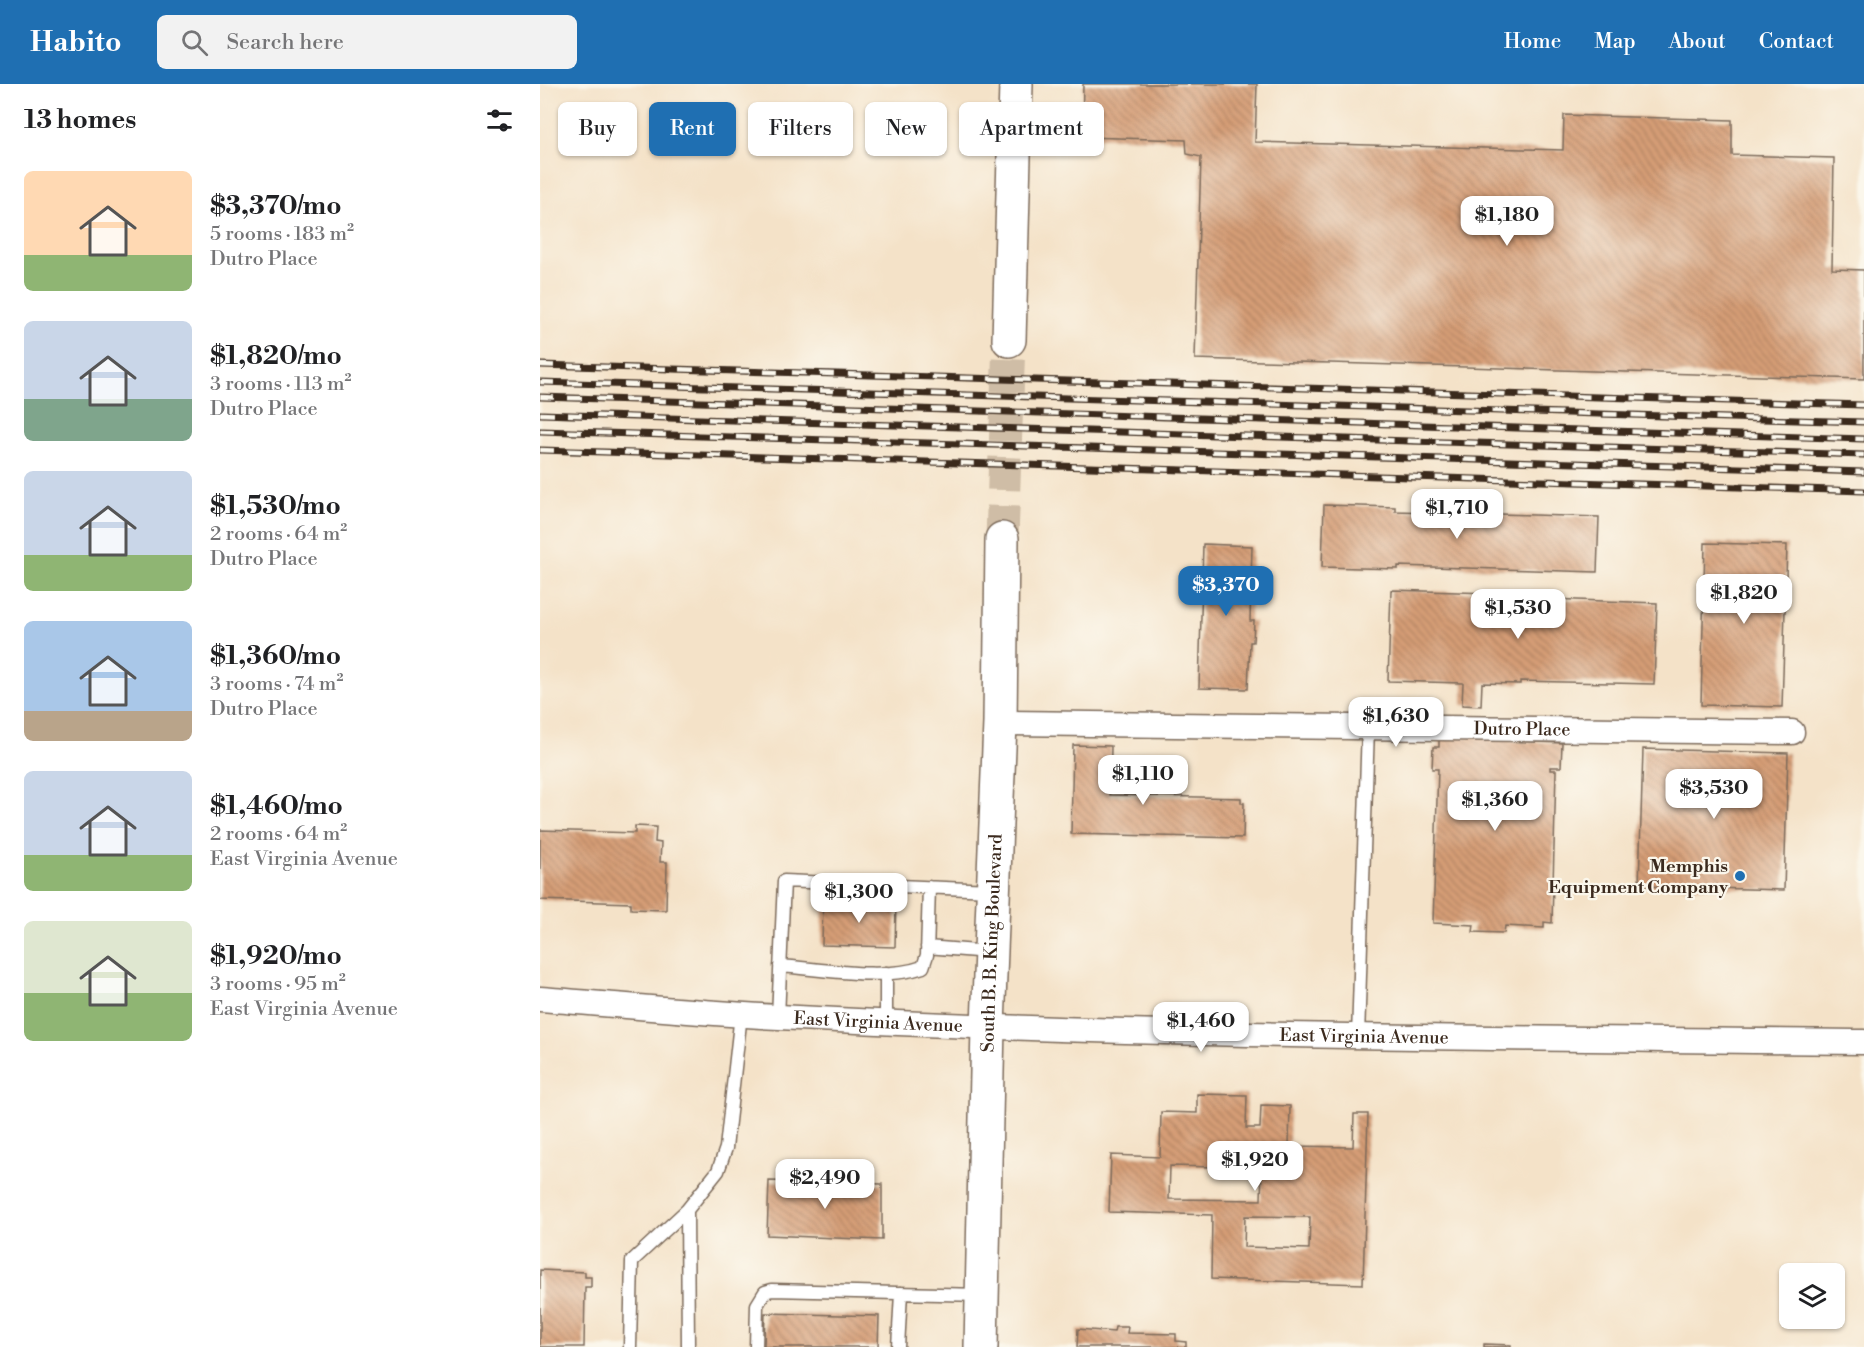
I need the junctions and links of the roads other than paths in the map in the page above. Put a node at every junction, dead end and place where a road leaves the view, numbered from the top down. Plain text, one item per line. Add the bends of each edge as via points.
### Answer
1 (1016, 84) edge
2 (1010, 340) tunnel mouth
3 (1002, 539) tunnel mouth
4 (1000, 723) junction
5 (1368, 727) junction
6 (1792, 732) dead end
7 (929, 887) junction
8 (993, 890) junction
9 (927, 946) junction
10 (991, 952) junction
11 (780, 966) junction
12 (886, 973) junction
13 (540, 999) edge
14 (741, 1014) junction
15 (778, 1017) junction
16 (886, 1022) junction
17 (988, 1026) junction
18 (1358, 1036) junction
19 (1864, 1042) edge
20 (687, 1210) junction
21 (901, 1293) junction
22 (982, 1295) junction
23 (630, 1347) edge
24 (688, 1347) edge
25 (756, 1347) edge
26 (898, 1347) edge
27 (981, 1347) edge

1 - 2 main road
3 - 4 main road, South B. B. King Boulevard
4 - 5 street, Dutro Place
4 - 8 main road, South B. B. King Boulevard
5 - 6 street, Dutro Place
5 - 18 lane
7 - 8 lane
7 - 9 lane
7 - 11 lane via 784,881
8 - 10 main road, South B. B. King Boulevard
9 - 10 lane
9 - 12 lane via 923,967
10 - 17 main road, South B. B. King Boulevard
11 - 12 lane
11 - 15 lane
12 - 16 lane
13 - 14 street, East Virginia Avenue
14 - 15 street, East Virginia Avenue
14 - 20 lane via 726,1148 718,1171
15 - 16 street, East Virginia Avenue
16 - 17 street, East Virginia Avenue
17 - 18 street, East Virginia Avenue
17 - 22 main road, South B. B. King Boulevard
18 - 19 street, East Virginia Avenue
20 - 23 lane via 632,1261
20 - 24 lane
21 - 22 lane
21 - 25 lane via 765,1292 757,1305
21 - 26 lane
22 - 27 main road, South B. B. King Boulevard

